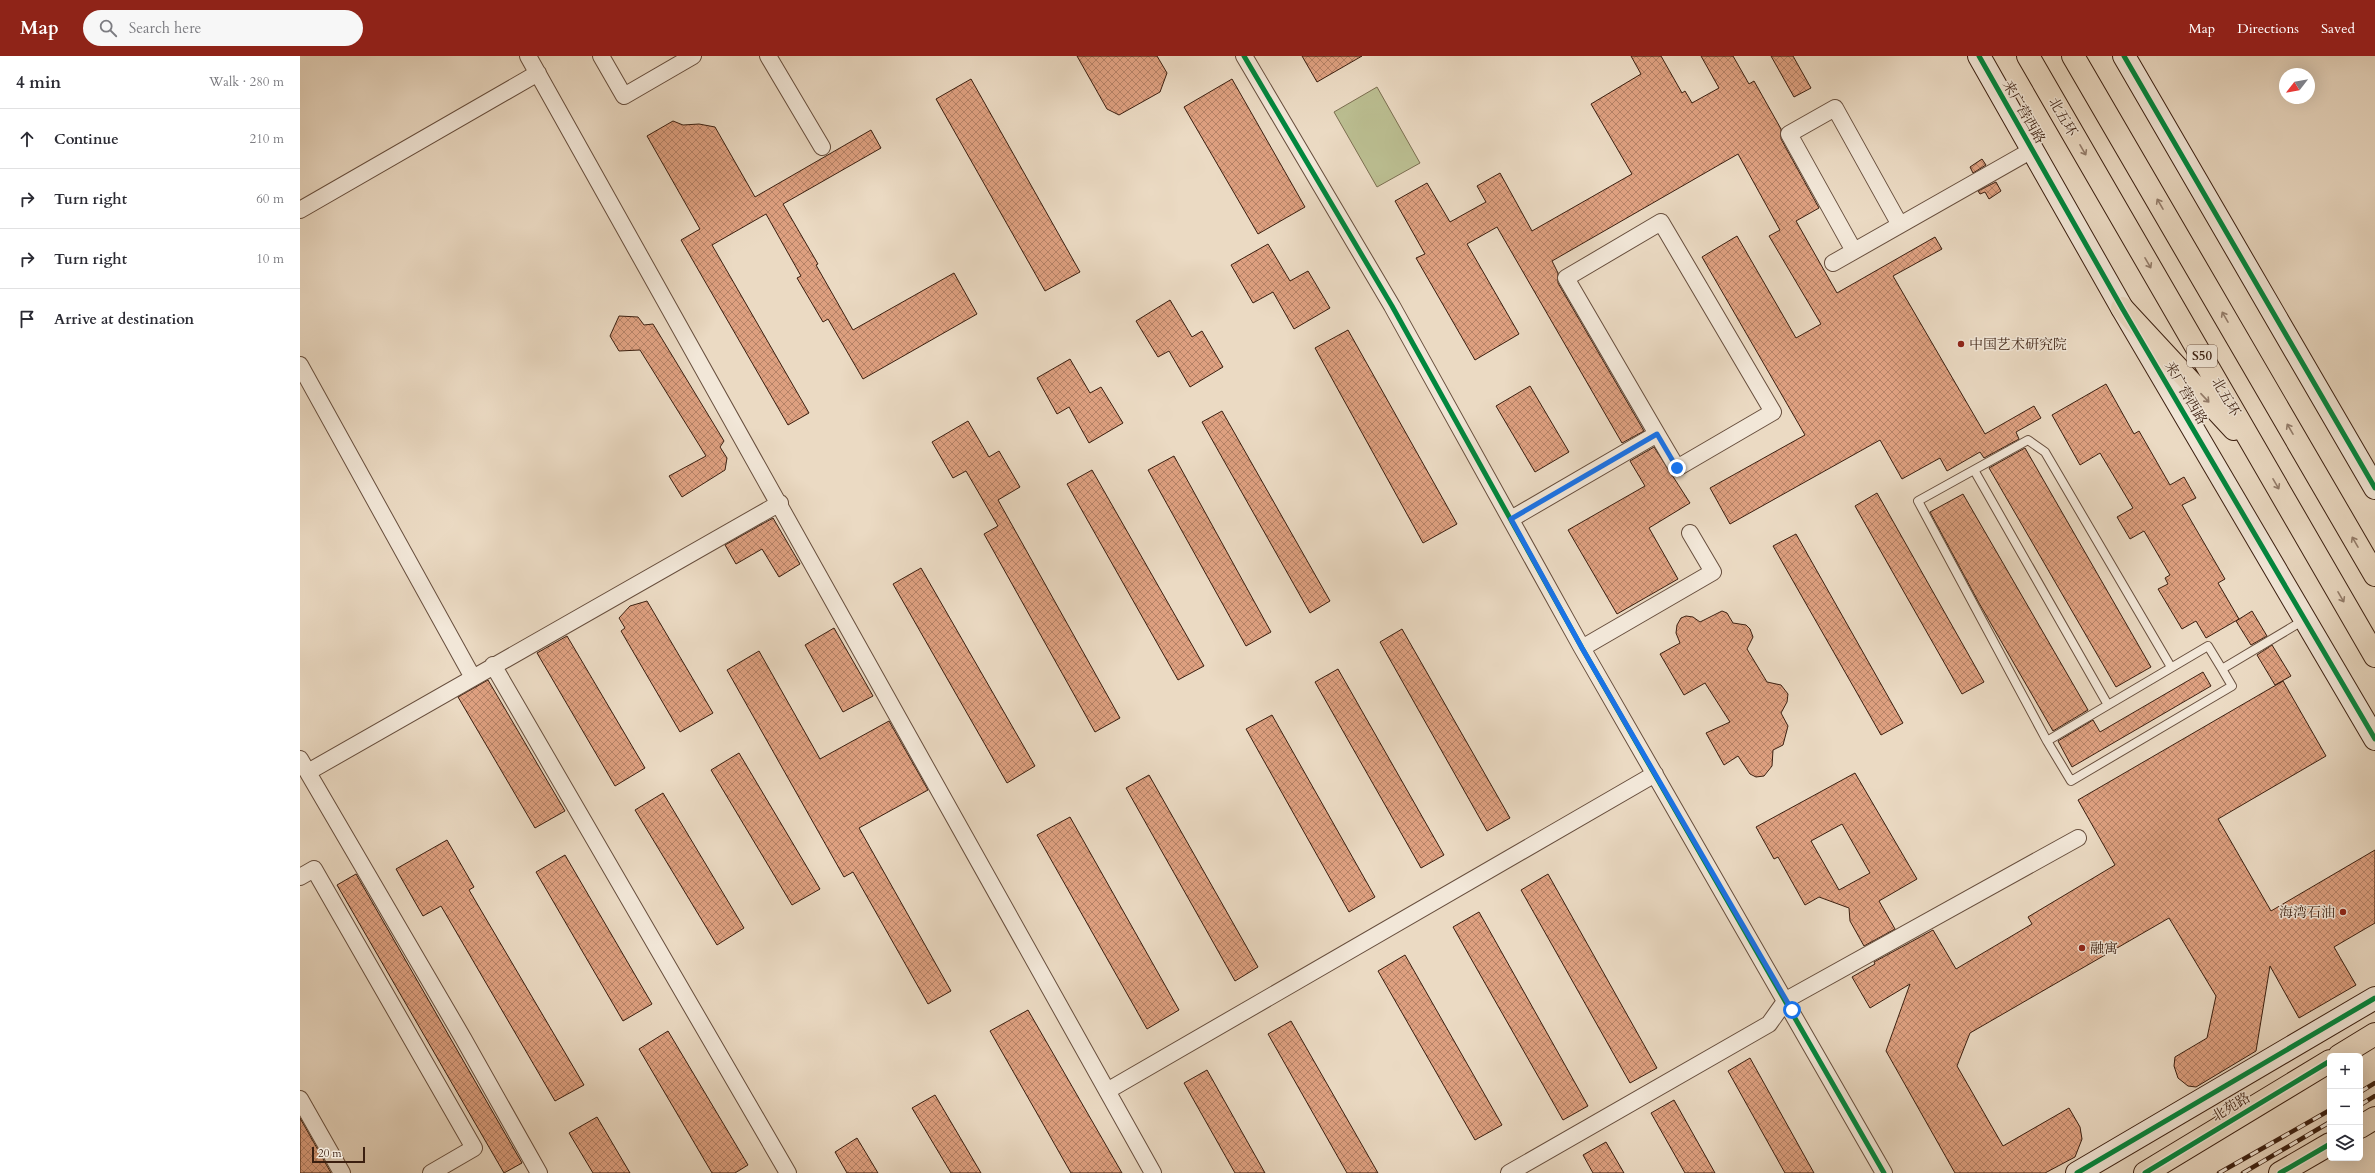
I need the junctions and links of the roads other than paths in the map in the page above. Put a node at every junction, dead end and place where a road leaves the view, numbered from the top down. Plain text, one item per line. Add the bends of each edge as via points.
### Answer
1 (528, 56) edge
2 (601, 56) edge
3 (693, 56) edge
4 (768, 56) edge
5 (1244, 56) edge
6 (1979, 56) edge
7 (2028, 56) edge
8 (2073, 56) edge
9 (2124, 56) edge
10 (538, 74) junction
11 (822, 147) dead end
12 (2032, 150) junction
13 (300, 210) edge
14 (1900, 224) junction
15 (1854, 251) junction
16 (1832, 263) dead end
17 (2122, 308) junction
18 (300, 365) edge
19 (1657, 434) junction
20 (2262, 459) junction
21 (1974, 470) junction
22 (2375, 488) edge
23 (780, 503) junction
24 (1511, 519) junction
25 (1690, 532) dead end
26 (2375, 575) edge
27 (2305, 620) junction
28 (1582, 648) junction
29 (2375, 656) edge
30 (493, 665) junction
31 (2171, 667) junction
32 (2222, 669) junction
33 (472, 676) junction
34 (2108, 705) junction
35 (2375, 740) edge
36 (2047, 741) junction
37 (304, 765) edge
38 (1655, 774) junction
39 (2078, 838) dead end
40 (300, 877) edge
41 (2375, 998) edge
42 (1786, 1000) junction
43 (2375, 1034) edge
44 (2344, 1053) edge
45 (2327, 1064) edge
46 (1107, 1091) junction
47 (300, 1099) edge
48 (2375, 1118) edge
49 (2363, 1125) edge
50 (2327, 1146) edge
51 (2288, 1172) edge
52 (342, 1173) edge
53 (431, 1173) edge
54 (539, 1173) edge
55 (788, 1173) edge
56 (1153, 1173) edge
57 (1509, 1173) edge
58 (1884, 1173) edge
59 (2077, 1173) edge
60 (2145, 1173) edge

1 - 10 street
2 - 3 street via 624,96
4 - 11 street
5 - 24 street via 1392,306
6 - 12 street, 来广营西路
7 -> 20 main road, 北五环 / S50
26 -> 8 main road, S50
9 - 22 street
10 - 13 street
10 - 23 street
12 - 14 street
12 - 17 street, 来广营西路
14 - 15 street
14 - 15 street via 1835,108 1788,134
15 - 16 street
17 -> 20 main road
17 - 27 street, 来广营西路
18 - 33 street
19 - 19 street via 1677,468 1773,412 1661,222 1566,278
19 - 24 street
20 -> 29 main road, 北五环 / S50
21 - 31 lane via 2028,440 2045,452
21 - 34 lane
21 - 36 lane via 1918,501
23 - 30 street
23 - 46 street
24 - 28 street
25 - 28 street via 1713,572
27 - 32 lane
27 - 35 street, 来广营西路
28 - 38 street
30 - 33 street
30 - 55 street
31 - 32 lane via 2208,646
31 - 34 lane
32 - 36 lane via 2232,686 2071,781
33 - 37 street
34 - 36 lane
37 - 54 street
38 - 42 street
38 - 46 street
39 - 42 street
40 - 53 street via 314,869 474,1148
41 - 59 street
42 - 57 street via 1769,1024
42 - 58 street
43 - 44 main road
45 - 60 main road, 北苑路
46 - 56 street
47 - 52 street
48 - 49 main road
50 - 51 main road

